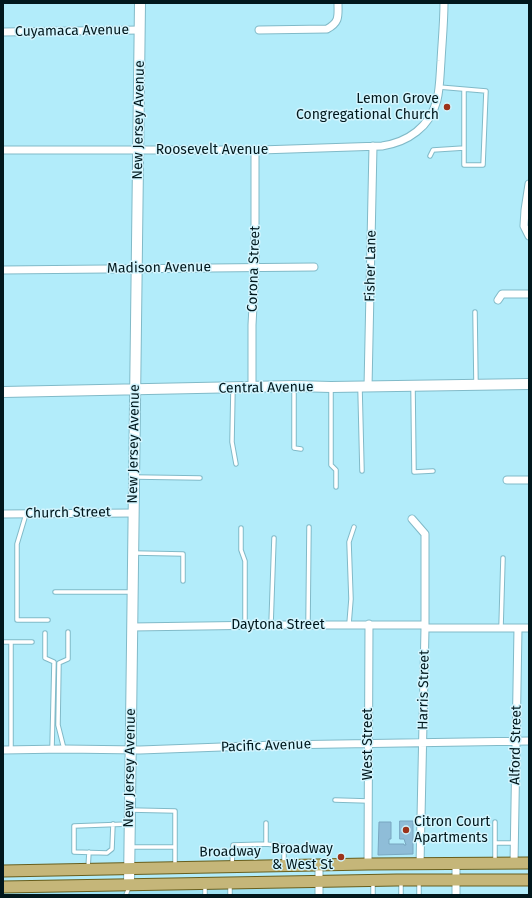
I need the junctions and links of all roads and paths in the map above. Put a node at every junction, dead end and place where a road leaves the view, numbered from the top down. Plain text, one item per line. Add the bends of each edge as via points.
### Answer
1 (140, 3) edge
2 (338, 3) edge
3 (444, 3) edge
4 (140, 30) junction
5 (259, 30) dead end
6 (3, 32) edge
7 (439, 87) junction
8 (464, 90) junction
9 (373, 146) junction
10 (464, 148) junction
11 (3, 150) edge
12 (138, 150) junction
13 (255, 150) junction
14 (430, 156) dead end
15 (529, 184) edge
16 (529, 236) edge
17 (255, 267) junction
18 (314, 267) dead end
19 (136, 269) junction
20 (3, 270) edge
21 (529, 294) edge
22 (498, 300) dead end
23 (476, 312) dead end
24 (529, 384) edge
25 (294, 386) junction
26 (413, 386) junction
27 (476, 386) junction
28 (331, 387) junction
29 (364, 387) junction
30 (233, 388) junction
31 (252, 388) junction
32 (135, 390) junction
33 (3, 392) edge
34 (301, 449) dead end
35 (236, 464) dead end
36 (362, 471) dead end
37 (433, 472) dead end
38 (134, 477) junction
39 (200, 478) dead end
40 (507, 480) dead end
41 (529, 480) edge
42 (336, 487) dead end
43 (133, 513) junction
44 (3, 514) edge
45 (26, 514) junction
46 (412, 520) dead end
47 (309, 527) dead end
48 (354, 527) dead end
49 (241, 528) dead end
50 (274, 538) dead end
51 (133, 553) junction
52 (503, 558) dead end
53 (183, 581) dead end
54 (54, 592) dead end
55 (132, 592) junction
56 (48, 620) dead end
57 (308, 624) junction
58 (349, 624) junction
59 (369, 624) junction
60 (245, 625) junction
61 (271, 625) junction
62 (132, 627) junction
63 (425, 627) junction
64 (501, 628) junction
65 (518, 628) junction
66 (529, 628) edge
67 (68, 632) dead end
68 (45, 633) dead end
69 (3, 642) edge
70 (11, 642) junction
71 (32, 642) dead end
72 (516, 741) junction
73 (529, 741) edge
74 (423, 743) junction
75 (368, 744) junction
76 (52, 749) junction
77 (64, 749) junction
78 (7, 750) edge
79 (130, 750) junction
80 (335, 800) dead end
81 (368, 801) junction
82 (130, 810) junction
83 (495, 822) dead end
84 (266, 823) dead end
85 (113, 824) junction
86 (130, 824) junction
87 (495, 843) junction
88 (514, 843) junction
89 (266, 844) junction
90 (129, 847) junction
91 (175, 847) junction
92 (89, 852) junction
93 (514, 863) junction
94 (529, 863) edge
95 (368, 864) junction
96 (456, 864) junction
97 (495, 864) junction
98 (319, 865) junction
99 (420, 865) junction
100 (232, 866) junction
101 (284, 866) junction
102 (129, 868) junction
103 (175, 868) junction
104 (88, 869) junction
105 (3, 871) edge
106 (401, 880) junction
107 (419, 880) junction
108 (529, 880) edge
109 (373, 881) junction
110 (456, 881) junction
111 (319, 882) junction
112 (3, 887) edge
113 (230, 889) edge
114 (127, 890) edge
115 (205, 890) edge
116 (319, 895) edge
117 (373, 895) edge
118 (401, 895) edge
119 (419, 895) edge
120 (456, 895) edge

1 - 4 street, New Jersey Avenue
2 - 5 street via 338,18 335,24 327,29
3 - 7 street, Roosevelt Avenue
4 - 6 street, Cuyamaca Avenue
4 - 12 street, New Jersey Avenue
7 - 8 lane
7 - 9 street, Roosevelt Avenue via 434,109 420,129 398,143
8 - 10 lane
8 - 10 lane via 486,91 483,165 464,165
9 - 13 street, Roosevelt Avenue
9 - 29 street, Fisher Lane
10 - 14 lane via 433,150
11 - 12 street, Roosevelt Avenue
12 - 13 street, Roosevelt Avenue
12 - 19 street, New Jersey Avenue
13 - 17 street, Corona Street
15 - 16 street via 524,226
17 - 18 street, Madison Avenue
17 - 19 street, Madison Avenue
17 - 31 street, Corona Street
19 - 20 street, Madison Avenue
19 - 32 street, New Jersey Avenue
21 - 22 street via 502,294
23 - 27 lane
24 - 27 street, Central Avenue
25 - 28 street, Central Avenue
25 - 31 street, Central Avenue
25 - 34 lane via 294,448
26 - 27 street, Central Avenue
26 - 29 street, Central Avenue
26 - 37 lane via 414,472
28 - 29 street, Central Avenue
28 - 42 lane via 331,465 336,470
29 - 36 lane
30 - 31 street, Central Avenue
30 - 32 street, Central Avenue
30 - 35 lane via 232,442
32 - 33 street, Central Avenue
32 - 38 street, New Jersey Avenue
38 - 39 lane
38 - 43 street, New Jersey Avenue
40 - 41 street
43 - 45 street, Church Street
43 - 51 street, New Jersey Avenue
44 - 45 street, Church Street
45 - 56 lane via 17,544 17,620
46 - 63 street, Harris Street via 425,534
47 - 57 lane
48 - 58 lane via 349,542
49 - 60 lane via 241,550 245,561
50 - 61 lane
51 - 53 lane via 183,554
51 - 55 street, New Jersey Avenue
52 - 64 lane
54 - 55 lane
55 - 62 street, New Jersey Avenue
57 - 58 street, Daytona Street
57 - 61 street, Daytona Street
58 - 59 street, Daytona Street
59 - 63 street, Daytona Street
59 - 75 street, West Street
60 - 61 street, Daytona Street
60 - 62 street, Daytona Street
62 - 79 street, New Jersey Avenue
63 - 64 street, Daytona Street
63 - 74 street, Harris Street
64 - 65 street, Daytona Street
65 - 66 street, Daytona Street
65 - 72 street, Alford Street
67 - 77 lane via 68,659 59,663 58,725
68 - 76 lane via 45,658 54,662
69 - 70 lane
70 - 71 lane
70 - 78 lane
72 - 73 street, Pacific Avenue
72 - 74 street, Pacific Avenue
72 - 88 street, Alford Street
74 - 75 street, Pacific Avenue
74 - 99 street, Harris Street
75 - 79 street, Pacific Avenue
75 - 81 street, West Street
76 - 77 street, Pacific Avenue
76 - 78 street, Pacific Avenue
77 - 79 street, Pacific Avenue
79 - 82 street, New Jersey Avenue
80 - 81 lane
81 - 95 street, West Street
82 - 86 street, New Jersey Avenue
82 - 91 lane via 175,811
83 - 87 lane
84 - 89 lane
85 - 86 lane
85 - 92 lane via 112,849 107,853
85 - 92 lane via 74,826 74,852
86 - 90 street, New Jersey Avenue
87 - 88 lane
87 - 97 lane
88 - 93 street, Alford Street
89 - 100 lane via 232,845
89 - 101 lane via 284,846
90 - 91 lane
90 - 102 street, New Jersey Avenue
91 - 103 lane
92 - 104 lane
93 - 94 main road, Broadway
93 - 97 main road, Broadway
95 - 98 main road, Broadway
95 - 99 main road, Broadway
96 - 97 main road, Broadway
96 - 99 main road, Broadway
96 - 110 street
98 - 101 main road, Broadway
98 - 111 street
100 - 101 main road, Broadway
100 - 103 main road, Broadway
102 - 103 main road, Broadway
102 - 104 main road, Broadway
102 - 114 street, New Jersey Avenue
104 - 105 main road, Broadway
106 - 107 main road
106 - 109 main road
106 - 118 lane
107 - 110 main road
107 - 119 lane
108 - 110 main road
109 - 111 main road
109 - 117 lane
110 - 120 street
111 - 113 main road
111 - 116 street
112 - 114 main road
113 - 115 main road
114 - 115 main road

